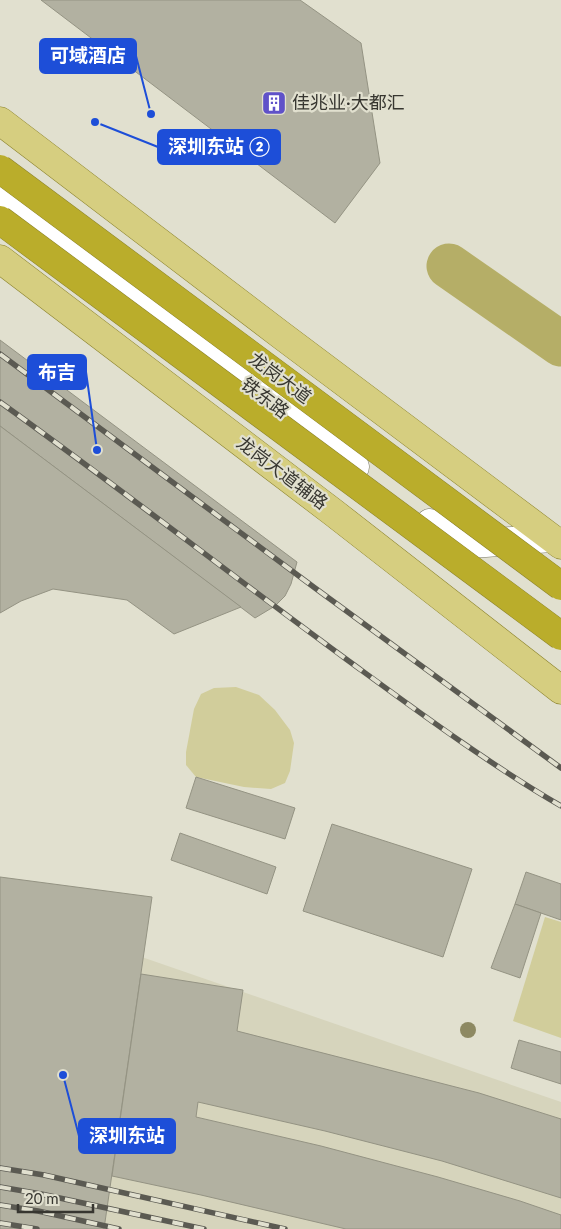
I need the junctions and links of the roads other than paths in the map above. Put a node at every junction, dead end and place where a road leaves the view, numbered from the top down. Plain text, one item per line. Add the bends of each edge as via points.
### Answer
1 (0, 121) edge
2 (0, 169) edge
3 (0, 192) edge
4 (0, 220) edge
5 (0, 259) edge
6 (556, 541) edge
7 (561, 586) edge
8 (561, 636) edge
9 (561, 690) edge

1 - 6 main road
2 - 7 highway, 龙岗大道, bridge
3 - 6 main road, 铁东路 via 112,282 458,545
4 - 8 highway, bridge
5 - 9 main road, 龙岗大道辅路

